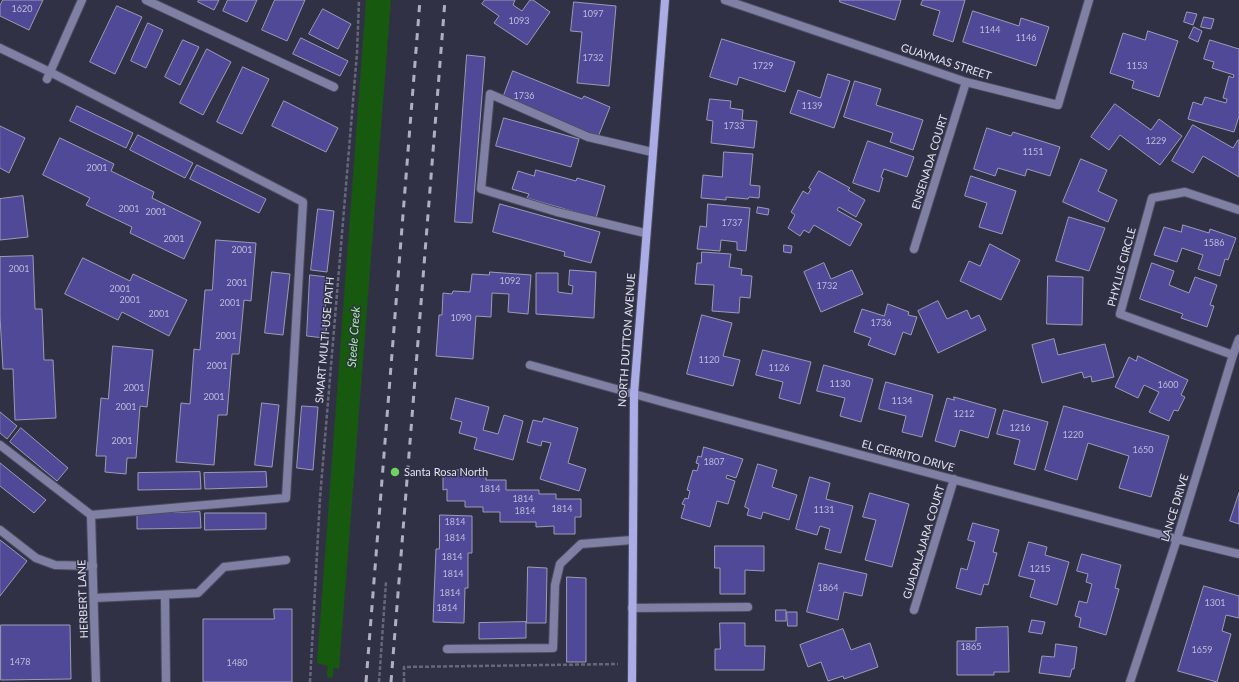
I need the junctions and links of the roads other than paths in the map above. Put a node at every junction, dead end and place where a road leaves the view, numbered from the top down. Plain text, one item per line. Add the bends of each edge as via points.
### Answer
1 (82, 0) edge
2 (146, 0) edge
3 (665, 0) edge
4 (725, 0) edge
5 (1089, 0) edge
6 (0, 48) edge
7 (48, 75) junction
8 (966, 82) junction
9 (334, 86) dead end
10 (652, 152) junction
11 (1239, 210) edge
12 (645, 233) junction
13 (914, 249) dead end
14 (1239, 339) edge
15 (1233, 354) junction
16 (530, 365) dead end
17 (634, 394) junction
18 (0, 445) edge
19 (954, 479) junction
20 (91, 515) junction
21 (0, 530) edge
22 (1177, 539) junction
23 (632, 540) junction
24 (1239, 554) edge
25 (286, 560) dead end
26 (93, 566) junction
27 (165, 596) junction
28 (94, 598) junction
29 (748, 607) dead end
30 (632, 608) junction
31 (914, 610) dead end
32 (447, 649) dead end
33 (96, 682) edge
34 (166, 682) edge
35 (632, 682) edge
36 (1130, 682) edge

1 - 7 street
2 - 9 street
3 - 10 main road, NORTH DUTTON AVENUE
4 - 8 street, GUAYMAS STREET
5 - 8 street, GUAYMAS STREET via 1058,105
6 - 7 street
7 - 20 street via 303,202 286,498
8 - 13 street, ENSENADA COURT
10 - 12 main road, NORTH DUTTON AVENUE
10 - 12 street via 588,138 490,94 481,189 557,212
11 - 15 street, PHYLLIS CIRCLE via 1185,192 1152,198 1120,314
12 - 17 main road, NORTH DUTTON AVENUE
14 - 15 street, LANCE DRIVE
15 - 22 street, LANCE DRIVE
16 - 17 street, EL CERRITO DRIVE
17 - 19 street, EL CERRITO DRIVE
17 - 23 main road, NORTH DUTTON AVENUE
18 - 20 street
19 - 22 street, EL CERRITO DRIVE
19 - 31 street, GUADALAJARA COURT
20 - 26 street, HERBERT LANE
21 - 26 street via 36,558 55,565
22 - 24 street, EL CERRITO DRIVE
22 - 36 street, LANCE DRIVE
23 - 30 main road, NORTH DUTTON AVENUE
23 - 32 street via 581,544 560,564 555,585 553,648
25 - 27 street via 224,567 198,593
26 - 28 street, HERBERT LANE
27 - 28 street
27 - 34 street
28 - 33 street, HERBERT LANE
29 - 30 street
30 - 35 main road, NORTH DUTTON AVENUE

